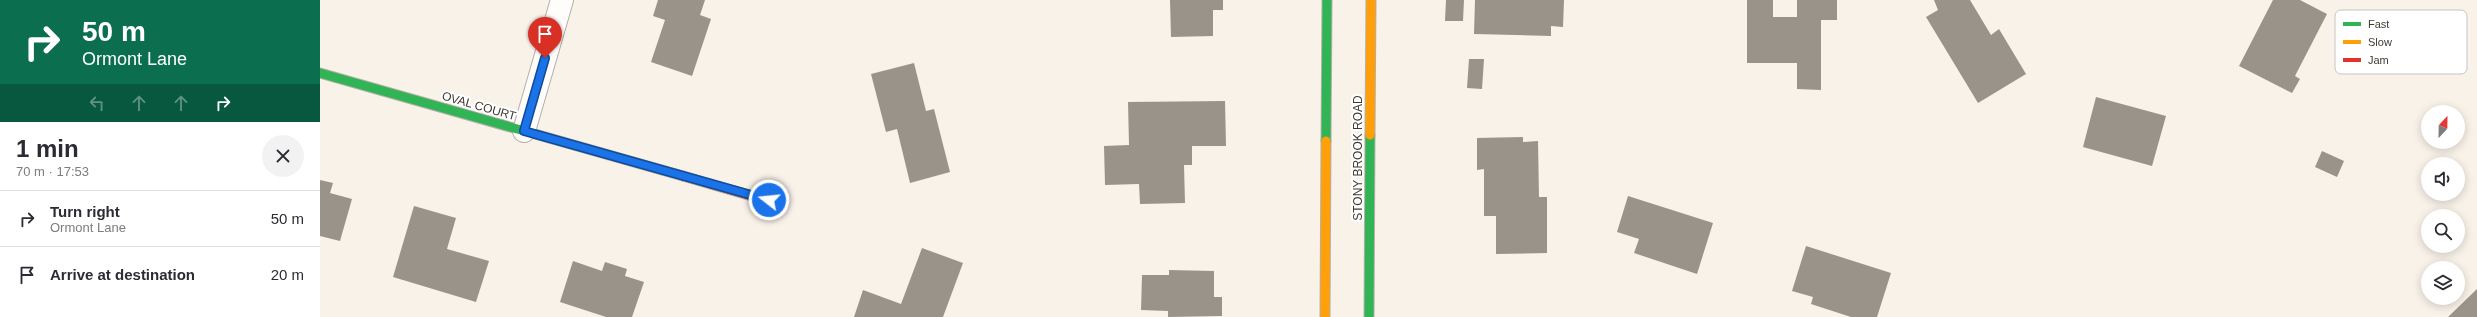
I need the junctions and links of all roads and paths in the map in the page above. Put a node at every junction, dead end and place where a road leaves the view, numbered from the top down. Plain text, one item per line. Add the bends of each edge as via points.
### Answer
1 (562, 0) edge
2 (1326, 0) edge
3 (1371, 0) edge
4 (320, 73) edge
5 (524, 131) junction
6 (769, 200) dead end
7 (1325, 317) edge
8 (1369, 317) edge

1 - 5 street
2 - 7 main road
3 - 8 main road, STONY BROOK ROAD
4 - 5 main road, OVAL COURT
5 - 6 main road, OVAL COURT

